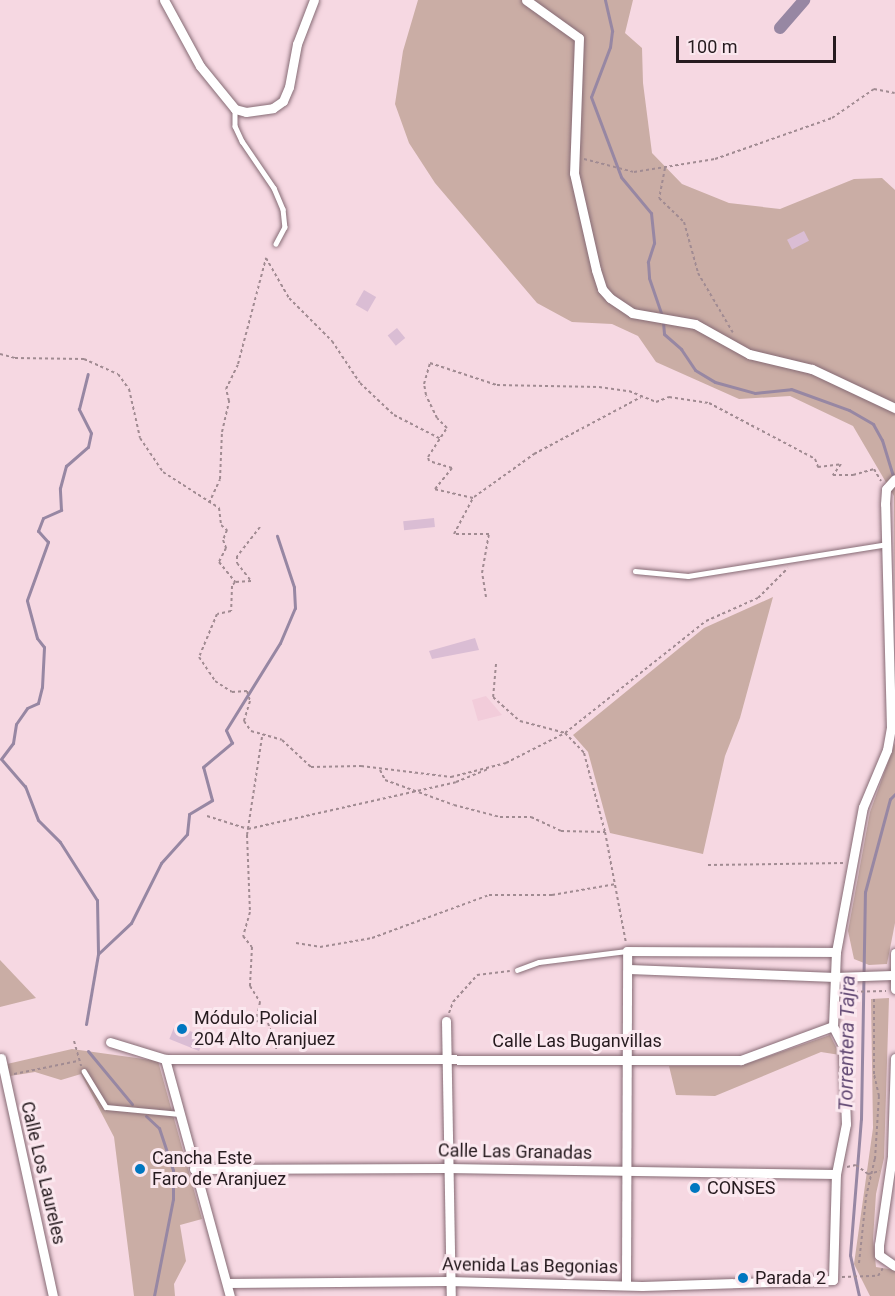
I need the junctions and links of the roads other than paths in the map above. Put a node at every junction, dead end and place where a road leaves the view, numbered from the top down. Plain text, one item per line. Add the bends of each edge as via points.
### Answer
1 (164, 0) edge
2 (314, 0) edge
3 (526, 0) edge
4 (235, 109) junction
5 (276, 244) dead end
6 (895, 408) edge
7 (895, 479) edge
8 (887, 544) junction
9 (635, 571) dead end
10 (627, 951) junction
11 (836, 952) junction
12 (895, 953) edge
13 (629, 969) junction
14 (517, 970) road end
15 (892, 975) junction
16 (835, 982) junction
17 (895, 989) edge
18 (447, 1021) road end
19 (833, 1026) junction
20 (110, 1042) dead end
21 (625, 1057) junction
22 (1, 1058) edge
23 (447, 1058) junction
24 (895, 1058) edge
25 (165, 1059) junction
26 (84, 1071) road end
27 (180, 1114) junction
28 (893, 1157) edge
29 (447, 1168) junction
30 (194, 1169) junction
31 (625, 1170) junction
32 (836, 1174) junction
33 (890, 1175) edge
34 (890, 1265) edge
35 (448, 1281) junction
36 (227, 1283) junction
37 (626, 1284) junction
38 (743, 1285) junction
39 (642, 1291) edge
40 (53, 1296) edge
41 (230, 1296) edge
42 (451, 1296) edge
43 (742, 1296) edge

1 - 4 street via 200,66
2 - 4 street via 297,44 283,101 260,111
3 - 6 street via 579,38 574,173 602,289 619,306 657,319 695,324 749,354 812,369
4 - 5 lane via 235,126 242,141 283,209 285,227
7 - 8 street via 886,489
8 - 9 lane via 688,576
8 - 11 street via 891,728 887,750 863,807
10 - 11 street
10 - 13 street
10 - 14 lane via 539,962
11 - 16 street
12 - 15 street
13 - 16 street
13 - 21 street
15 - 16 street via 856,976
15 - 17 street
16 - 19 street
18 - 23 street
19 - 21 street, Calle Las Buganvillas via 741,1060
19 - 32 street via 843,1046 846,1124
20 - 25 street, Calle Las Buganvillas
21 - 23 street, Calle Las Buganvillas
21 - 31 street
22 - 40 street, Calle Los Laureles
23 - 25 street, Calle Las Buganvillas
23 - 29 street
24 - 28 street
25 - 27 street
26 - 27 lane via 106,1107
27 - 30 street
28 - 33 street
29 - 30 street, Calle Las Granadas
29 - 31 street, Calle Las Granadas
29 - 35 street
30 - 36 street
31 - 32 street, Calle Las Granadas
31 - 37 street
32 - 38 street, Avenida Las Begonias via 833,1280
33 - 34 street via 879,1245 879,1255
35 - 36 street, Avenida Las Begonias
35 - 37 street, Avenida Las Begonias
35 - 42 street
36 - 41 street
37 - 39 street, Avenida Las Begonias
38 - 39 street, Avenida Las Begonias
38 - 43 street

